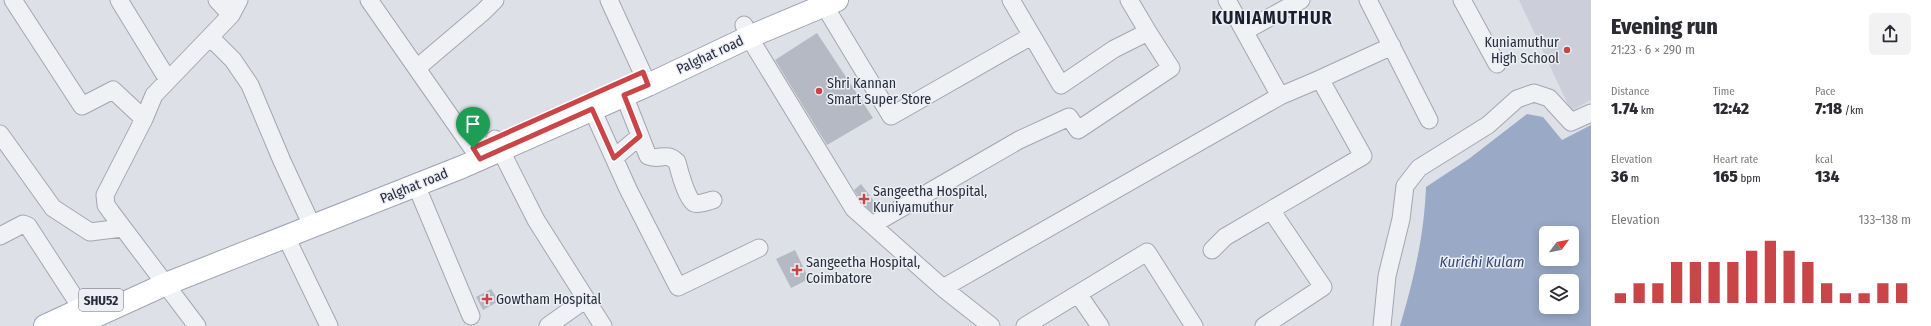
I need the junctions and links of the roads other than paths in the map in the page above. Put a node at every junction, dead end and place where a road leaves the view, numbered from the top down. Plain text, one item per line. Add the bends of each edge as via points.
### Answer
1 (14, 0) edge
2 (118, 0) edge
3 (216, 0) edge
4 (239, 0) edge
5 (369, 0) edge
6 (495, 0) edge
7 (609, 0) edge
8 (801, 0) edge
9 (1011, 0) edge
10 (1129, 0) edge
11 (1227, 0) edge
12 (1301, 0) edge
13 (1368, 0) edge
14 (1462, 0) edge
15 (831, 3) edge
16 (231, 15) junction
17 (746, 31) junction
18 (1245, 31) junction
19 (1148, 32) junction
20 (210, 37) junction
21 (1026, 39) dead end
22 (1392, 46) junction
23 (1497, 64) dead end
24 (417, 68) junction
25 (645, 79) junction
26 (1320, 79) junction
27 (168, 80) junction
28 (624, 95) junction
29 (1280, 96) junction
30 (592, 109) junction
31 (1591, 113) edge
32 (144, 119) junction
33 (1429, 120) dead end
34 (640, 136) junction
35 (2, 141) edge
36 (497, 144) junction
37 (477, 153) junction
38 (614, 158) junction
39 (416, 185) junction
40 (713, 200) dead end
41 (1271, 210) junction
42 (307, 214) junction
43 (872, 225) junction
44 (122, 228) junction
45 (0, 236) edge
46 (286, 237) junction
47 (759, 248) dead end
48 (1212, 250) dead end
49 (162, 279) junction
50 (943, 288) junction
51 (1078, 294) junction
52 (586, 299) junction
53 (471, 316) dead end
54 (78, 318) edge
55 (45, 326) edge
56 (198, 326) edge
57 (329, 326) edge
58 (548, 326) edge
59 (604, 326) edge
60 (991, 326) edge
61 (1025, 326) edge
62 (1100, 326) edge
63 (1194, 326) edge
64 (1264, 326) edge
65 (1382, 326) edge

1 - 32 street via 82,106 113,90
2 - 27 street
3 - 16 street
4 - 16 street
5 - 24 street
6 - 24 street
7 - 25 street
8 - 17 main road, Palghat road / SHU52
9 - 19 street via 1061,85 1114,49
10 - 19 street
11 - 18 street
12 - 18 street
13 - 22 street
14 - 23 street
15 - 17 main road, Palghat road / SHU52
15 - 21 street via 891,116
16 - 20 street
17 - 25 main road, Palghat road / SHU52
17 - 43 street via 854,209
18 - 29 street
19 - 43 street via 1171,68 1078,130 1069,118 1019,140
20 - 27 street
20 - 42 street via 233,60 250,85
22 - 26 street
22 - 33 street
24 - 37 street
25 - 28 main road, Palghat road / SHU52
25 - 36 main road, Palghat road / SHU52
26 - 29 street
26 - 41 street via 1363,156
27 - 32 street via 154,95
28 - 30 main road, Palghat road / SHU52
28 - 34 street
29 - 50 street
30 - 36 main road, Palghat road / SHU52
30 - 38 street
31 - 65 street via 1571,122 1549,98 1534,93 1517,99 1488,125 1419,168 1405,186 1401,219 1387,276
32 - 44 street via 105,195 106,205
34 - 38 street
34 - 40 street via 648,156 669,156 676,162 693,202 696,204
35 - 44 street via 53,208 90,232
36 - 37 main road, Palghat road / SHU52
36 - 52 street via 536,220
37 - 39 main road, Palghat road / SHU52
37 - 42 main road, Palghat road / SHU52
38 - 47 street via 678,287
39 - 46 main road, Palghat road / SHU52
39 - 53 street
41 - 48 street via 1225,237
41 - 64 street via 1323,287
42 - 49 main road, Palghat road / SHU52
43 - 50 street
44 - 49 street
45 - 54 street via 19,225 28,226
46 - 49 main road, Palghat road / SHU52
46 - 57 street
49 - 54 main road, Palghat road / SHU52
49 - 56 street
50 - 60 street
51 - 61 street
51 - 62 street
51 - 63 street via 1147,252
52 - 58 street
52 - 59 street
54 - 55 main road, Palghat road / SHU52

